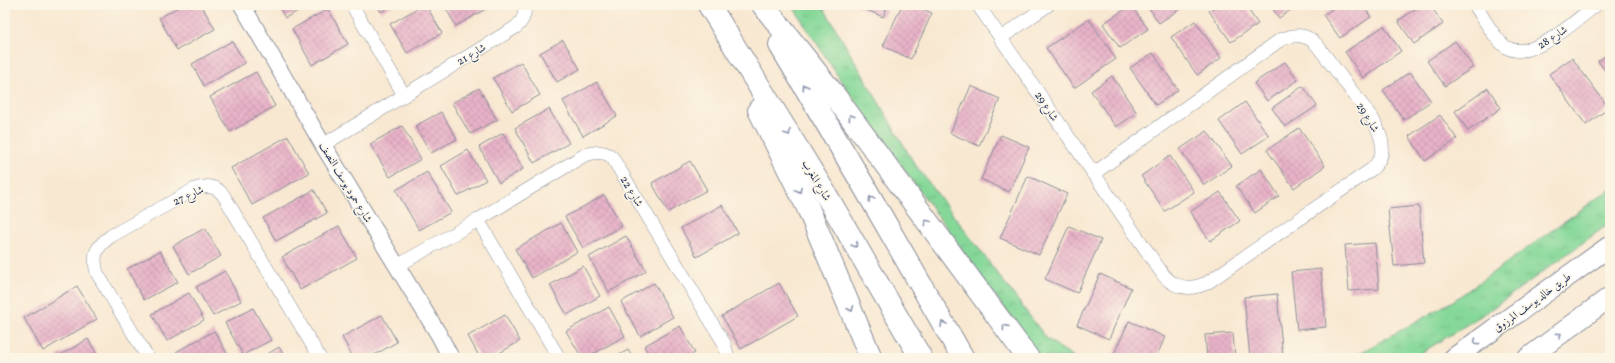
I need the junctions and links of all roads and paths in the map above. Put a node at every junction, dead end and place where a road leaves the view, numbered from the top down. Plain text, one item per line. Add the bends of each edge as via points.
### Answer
1 (242, 5) edge
2 (352, 5) edge
3 (524, 5) edge
4 (708, 5) edge
5 (757, 5) edge
6 (763, 5) edge
7 (978, 5) edge
8 (1048, 5) edge
9 (1475, 5) edge
10 (1596, 5) edge
11 (1001, 38) junction
12 (404, 94) junction
13 (323, 145) junction
14 (1093, 174) junction
15 (478, 220) junction
16 (1610, 246) edge
17 (397, 266) junction
18 (1610, 297) edge
19 (148, 358) edge
20 (320, 358) edge
21 (450, 358) edge
22 (559, 358) edge
23 (728, 358) edge
24 (871, 358) edge
25 (921, 358) edge
26 (963, 358) edge
27 (1028, 358) edge
28 (1454, 358) edge
29 (1528, 358) edge

1 - 13 street, شارع حمود يوسف النصف
2 - 12 street
3 - 12 street, شارع 21 via 523,20 516,27
4 -> 24 highway via 808,208
4 -> 25 highway, شارع المغرب via 825,193
26 -> 5 highway
27 -> 6 highway via 835,96
7 - 11 street, شارع 29
8 - 11 street
9 - 10 street, شارع 28 via 1503,44 1512,50 1522,52 1546,42
11 - 14 street, شارع 29
12 - 13 street, شارع 21
13 - 17 street, شارع حمود يوسف النصف
14 - 14 street, شارع 29 via 1168,281 1179,286 1193,287 1207,283 1372,169 1381,157 1382,146 1372,118 1317,45 1309,38 1297,35 1280,40
15 - 17 street, شارع 22
15 - 22 street
15 - 23 street, شارع 22 via 583,156 592,153 607,154 612,157 724,343
16 -> 28 main road, طريق خالد يوسف المرزوق
17 - 21 street, شارع حمود يوسف النصف
29 -> 18 main road
19 - 20 street, شارع 27 via 97,273 96,250 111,236 195,189 208,186 217,188 224,196

